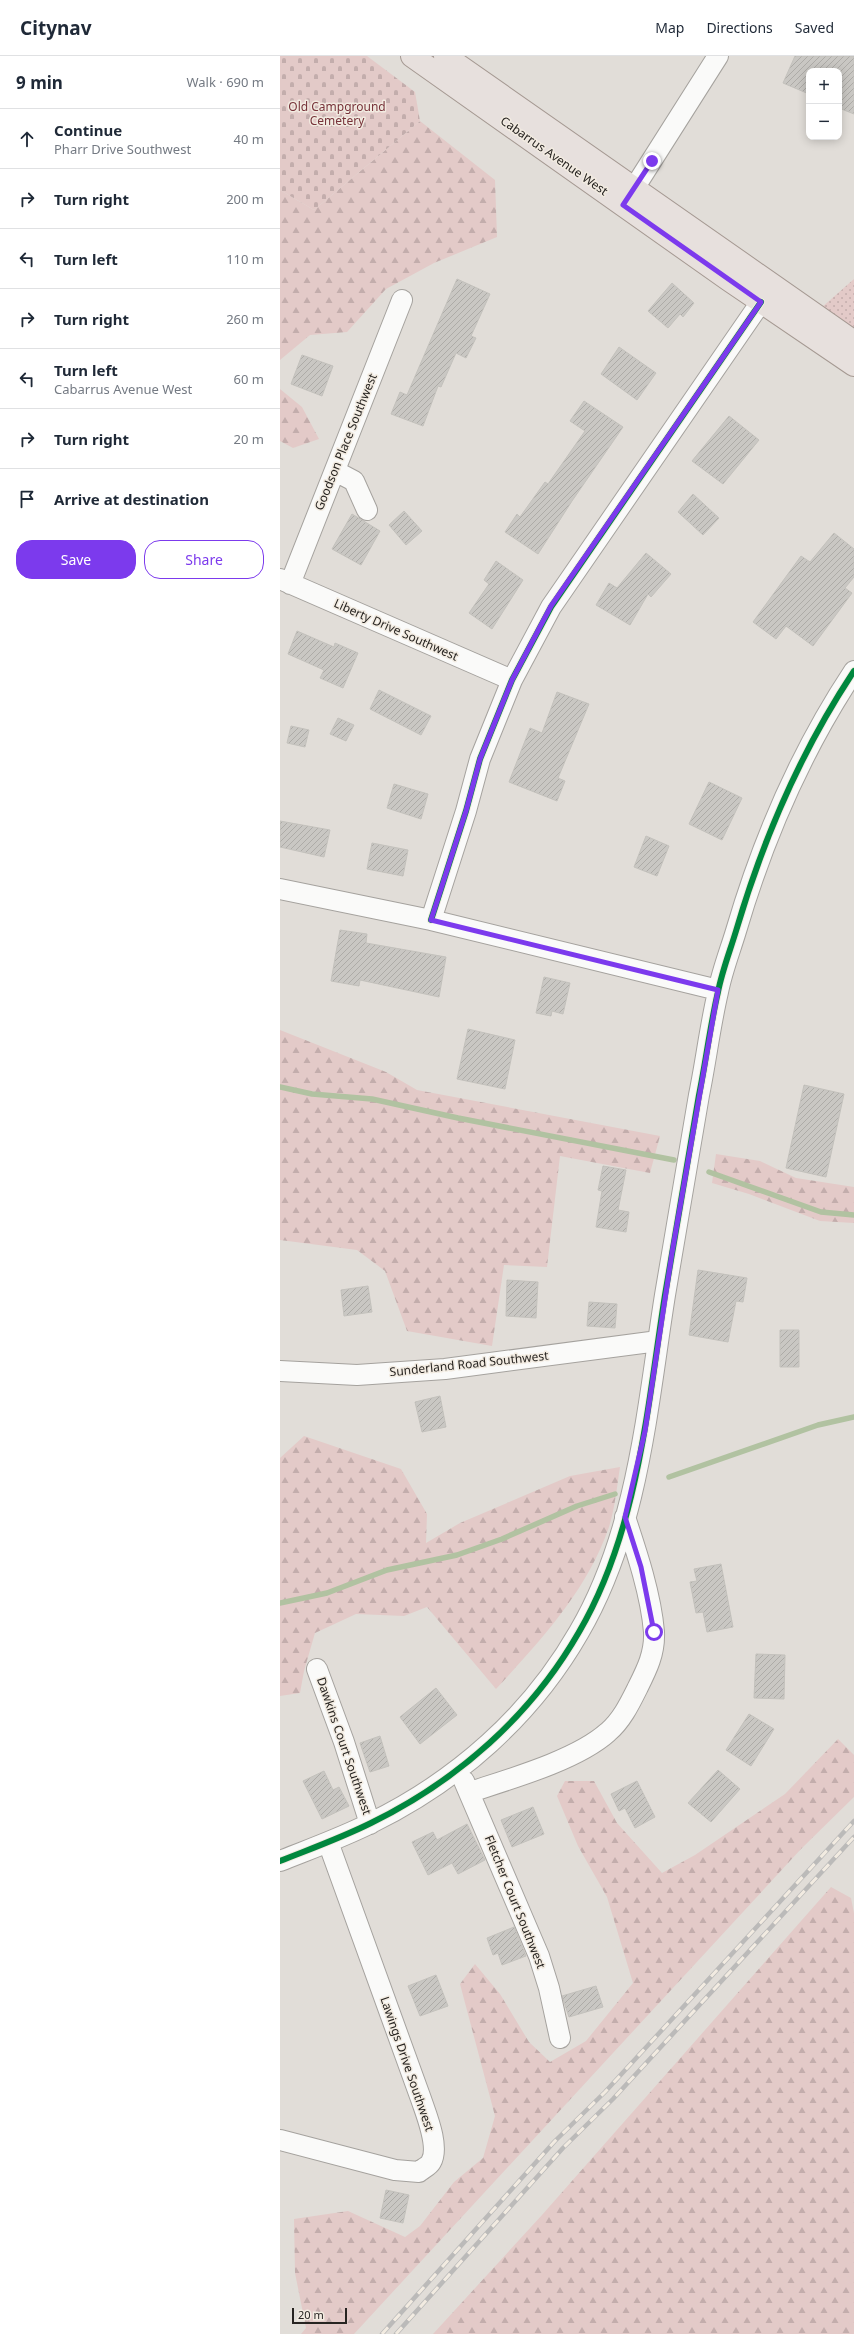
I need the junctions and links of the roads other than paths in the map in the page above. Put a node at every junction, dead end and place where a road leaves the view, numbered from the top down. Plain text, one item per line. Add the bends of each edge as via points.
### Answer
1 (412, 56) edge
2 (445, 56) edge
3 (718, 56) edge
4 (629, 197) junction
5 (402, 300) dead end
6 (761, 302) junction
7 (854, 342) edge
8 (854, 365) edge
9 (335, 471) junction
10 (367, 510) dead end
11 (285, 581) edge
12 (854, 671) edge
13 (512, 680) junction
14 (280, 890) edge
15 (431, 920) junction
16 (718, 990) junction
17 (658, 1341) junction
18 (280, 1372) edge
19 (625, 1517) junction
20 (317, 1669) dead end
21 (459, 1770) junction
22 (470, 1792) junction
23 (370, 1824) junction
24 (328, 1842) junction
25 (280, 1861) edge
26 (560, 2038) dead end
27 (280, 2140) edge

1 - 4 main road, Cabarrus Avenue West
2 - 4 main road, Cabarrus Avenue West
3 - 4 street
4 - 6 main road, Cabarrus Avenue West
4 - 7 main road, Cabarrus Avenue West
5 - 9 street, Goodson Place Southwest
6 - 8 main road, Cabarrus Avenue West
6 - 13 street via 551,606
9 - 10 street via 354,481
9 - 11 street, Goodson Place Southwest
11 - 13 street, Liberty Drive Southwest
12 - 16 street via 818,729 772,824 745,900
13 - 15 street via 480,759
14 - 15 street
15 - 16 street
16 - 17 street
17 - 18 street, Sunderland Road Southwest via 438,1369 357,1375
17 - 19 street via 645,1431
19 - 21 street via 598,1596 579,1633 528,1704 479,1754
19 - 22 street via 641,1567 654,1632 653,1654 626,1711 610,1732 591,1746 524,1775
20 - 23 street, Dawkins Court Southwest
21 - 22 street, Fletcher Court Southwest
21 - 23 street via 432,1789
22 - 26 street, Fletcher Court Southwest via 539,1956
23 - 24 street
24 - 25 street
24 - 27 street, Lawings Drive Southwest via 422,2099 432,2132 434,2150 431,2162 419,2172 395,2170

